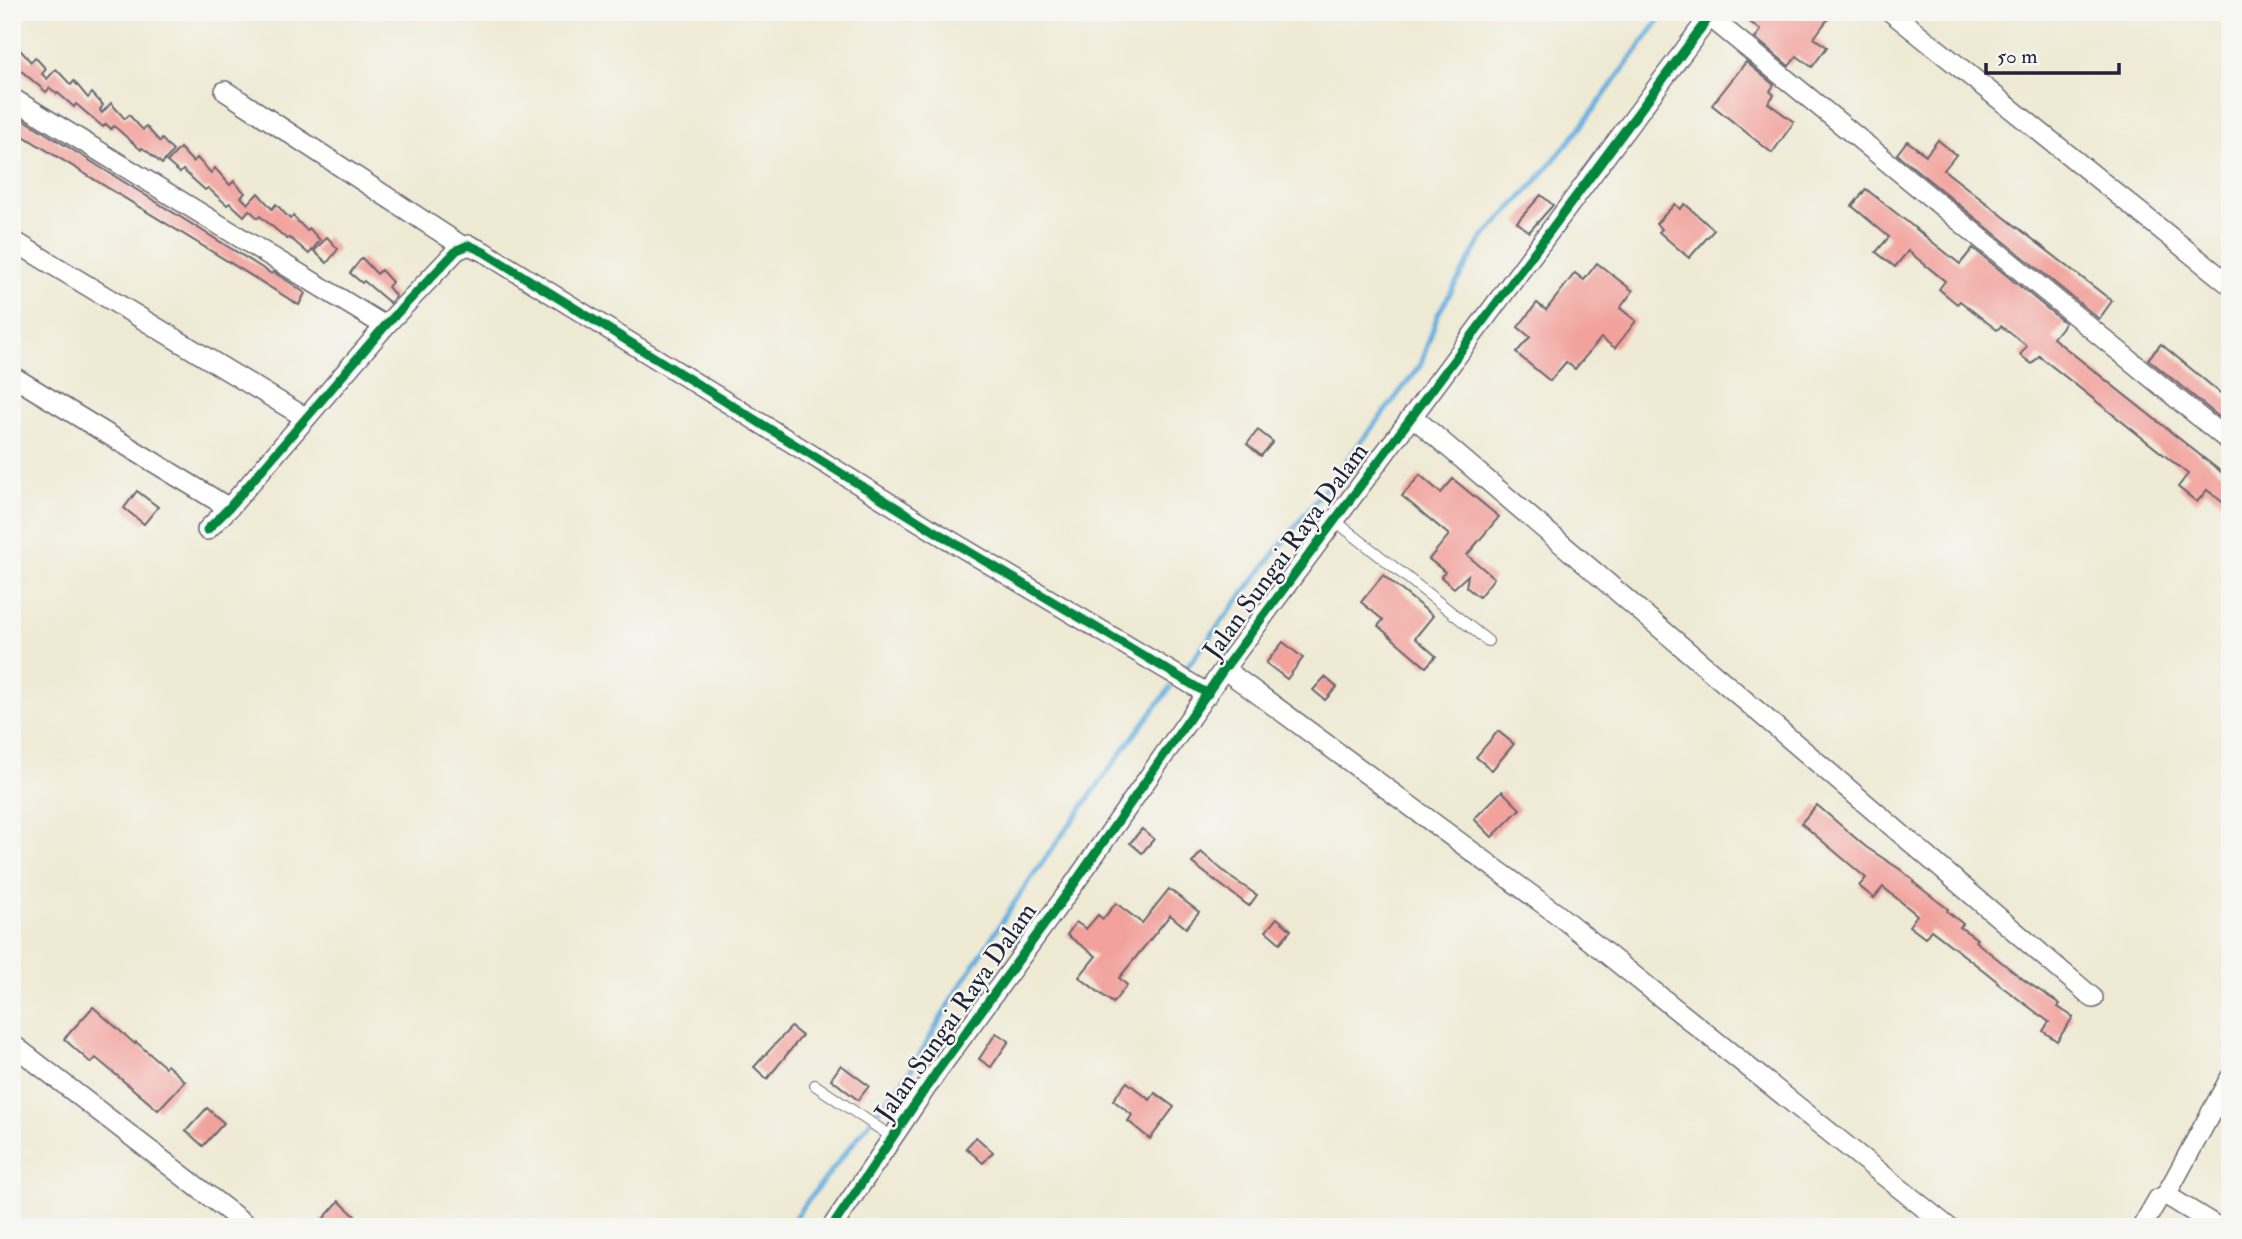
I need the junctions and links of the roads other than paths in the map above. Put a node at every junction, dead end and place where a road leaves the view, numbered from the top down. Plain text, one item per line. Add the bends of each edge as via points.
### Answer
1 (1891, 12) edge
2 (1712, 15) edge
3 (225, 91) dead end
4 (12, 98) edge
5 (12, 240) edge
6 (462, 246) junction
7 (2230, 285) edge
8 (385, 326) junction
9 (12, 376) edge
10 (1412, 416) junction
11 (306, 418) junction
12 (2230, 442) edge
13 (229, 508) junction
14 (1334, 520) junction
15 (207, 530) dead end
16 (1488, 641) dead end
17 (1224, 669) junction
18 (1208, 694) junction
19 (2093, 998) dead end
20 (12, 1045) edge
21 (2229, 1081) edge
22 (814, 1085) dead end
23 (885, 1132) junction
24 (2166, 1195) junction
25 (249, 1227) edge
26 (832, 1227) edge
27 (1948, 1227) edge
28 (2141, 1227) edge
29 (2218, 1227) edge

1 - 7 street
2 - 10 street, Jalan Sungai Raya Dalam
2 - 12 street
3 - 6 street
4 - 8 street
5 - 11 street
6 - 8 street
6 - 18 street via 484,252
8 - 11 street
9 - 13 street
10 - 14 street, Jalan Sungai Raya Dalam
10 - 19 street
11 - 13 street
13 - 15 street
14 - 16 lane
14 - 17 street, Jalan Sungai Raya Dalam
17 - 18 street, Jalan Sungai Raya Dalam
17 - 27 street via 1557,914
18 - 23 street, Jalan Sungai Raya Dalam via 936,1073
20 - 25 street
21 - 24 street
22 - 23 lane
23 - 26 street, Jalan Sungai Raya Dalam
24 - 28 street via 2158,1199
24 - 29 street

